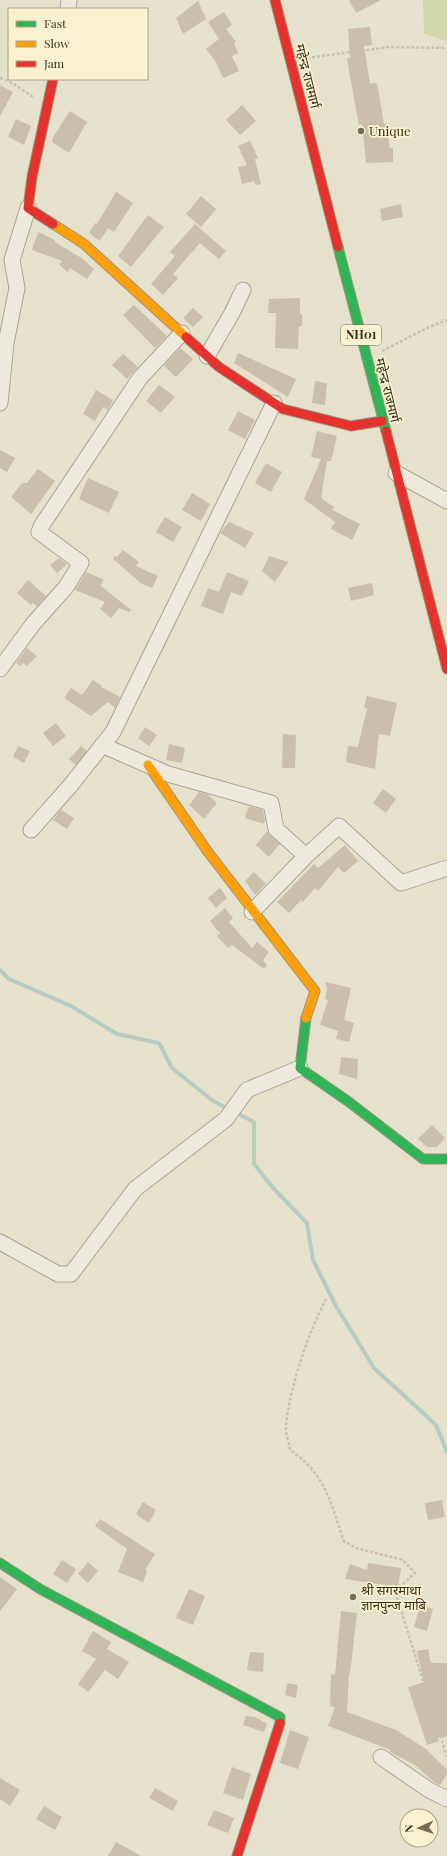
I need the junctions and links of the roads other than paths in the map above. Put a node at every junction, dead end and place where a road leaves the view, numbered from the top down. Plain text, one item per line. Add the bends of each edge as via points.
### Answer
1 (275, 0) edge
2 (53, 80) edge
3 (28, 208) junction
4 (243, 290) dead end
5 (182, 334) junction
6 (207, 356) junction
7 (0, 403) edge
8 (274, 403) junction
9 (382, 421) junction
10 (396, 473) junction
11 (447, 501) edge
12 (0, 669) edge
13 (447, 669) edge
14 (102, 745) junction
15 (148, 765) junction
16 (31, 830) dead end
17 (306, 856) junction
18 (447, 868) edge
19 (252, 912) junction
20 (300, 1068) junction
21 (447, 1158) edge
22 (0, 1242) edge
23 (0, 1563) edge
24 (381, 1757) dead end
25 (447, 1800) edge
26 (237, 1856) edge

1 - 9 main road, महेन्द्र राजमार्ग / NH01
2 - 3 main road
3 - 5 main road via 84,244
3 - 7 street via 12,260 17,288 6,343
4 - 6 street
5 - 6 main road
5 - 12 street via 140,378 42,525 39,532 81,563 66,587 33,624
6 - 8 main road via 218,367
8 - 9 main road via 283,409 352,426
8 - 14 street via 113,732
9 - 10 main road, महेन्द्र राजमार्ग / NH01
10 - 11 street
10 - 13 main road, महेन्द्र राजमार्ग / NH01
14 - 15 street
14 - 16 street
15 - 17 street via 168,774 271,803 276,829
15 - 19 main road
17 - 18 street via 338,826 401,882
17 - 19 street
19 - 20 main road via 315,991 305,1022
20 - 21 main road via 423,1159
20 - 22 street via 247,1090 226,1119 135,1189 71,1274 58,1274
23 - 26 main road via 40,1589 280,1717
24 - 25 street

